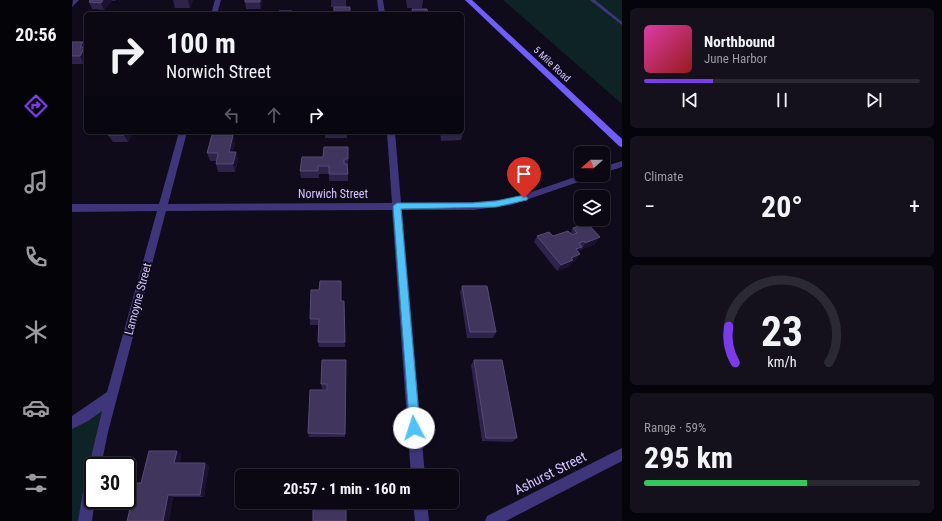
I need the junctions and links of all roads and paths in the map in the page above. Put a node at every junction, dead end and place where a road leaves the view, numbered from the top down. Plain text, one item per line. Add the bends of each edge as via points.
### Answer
1 (76, 0) edge
2 (218, 0) edge
3 (380, 0) edge
4 (468, 0) edge
5 (592, 0) edge
6 (72, 5) edge
7 (215, 12) edge
8 (382, 12) edge
9 (622, 24) edge
10 (182, 134) edge
11 (391, 134) edge
12 (622, 144) edge
13 (622, 164) edge
14 (610, 168) edge
15 (574, 181) edge
16 (397, 206) junction
17 (163, 207) junction
18 (72, 208) edge
19 (113, 395) junction
20 (72, 423) edge
21 (622, 454) edge
22 (97, 457) edge
23 (417, 469) edge
24 (87, 509) edge
25 (421, 509) edge
26 (85, 521) edge
27 (422, 521) edge
28 (492, 521) edge

1 - 6 street
2 - 7 street
3 - 8 street
4 - 12 main road, 5 Mile Road
5 - 9 lane
10 - 17 street, Lamoyne Street
11 - 16 street
13 - 14 street
15 - 16 street, Norwich Street via 524,198 496,204
16 - 17 street, Norwich Street
16 - 23 street
17 - 18 street, Norwich Street
17 - 19 street, Lamoyne Street
19 - 20 street
19 - 22 street, Lamoyne Street
21 - 28 street, Ashurst Street
24 - 26 street
25 - 27 street

